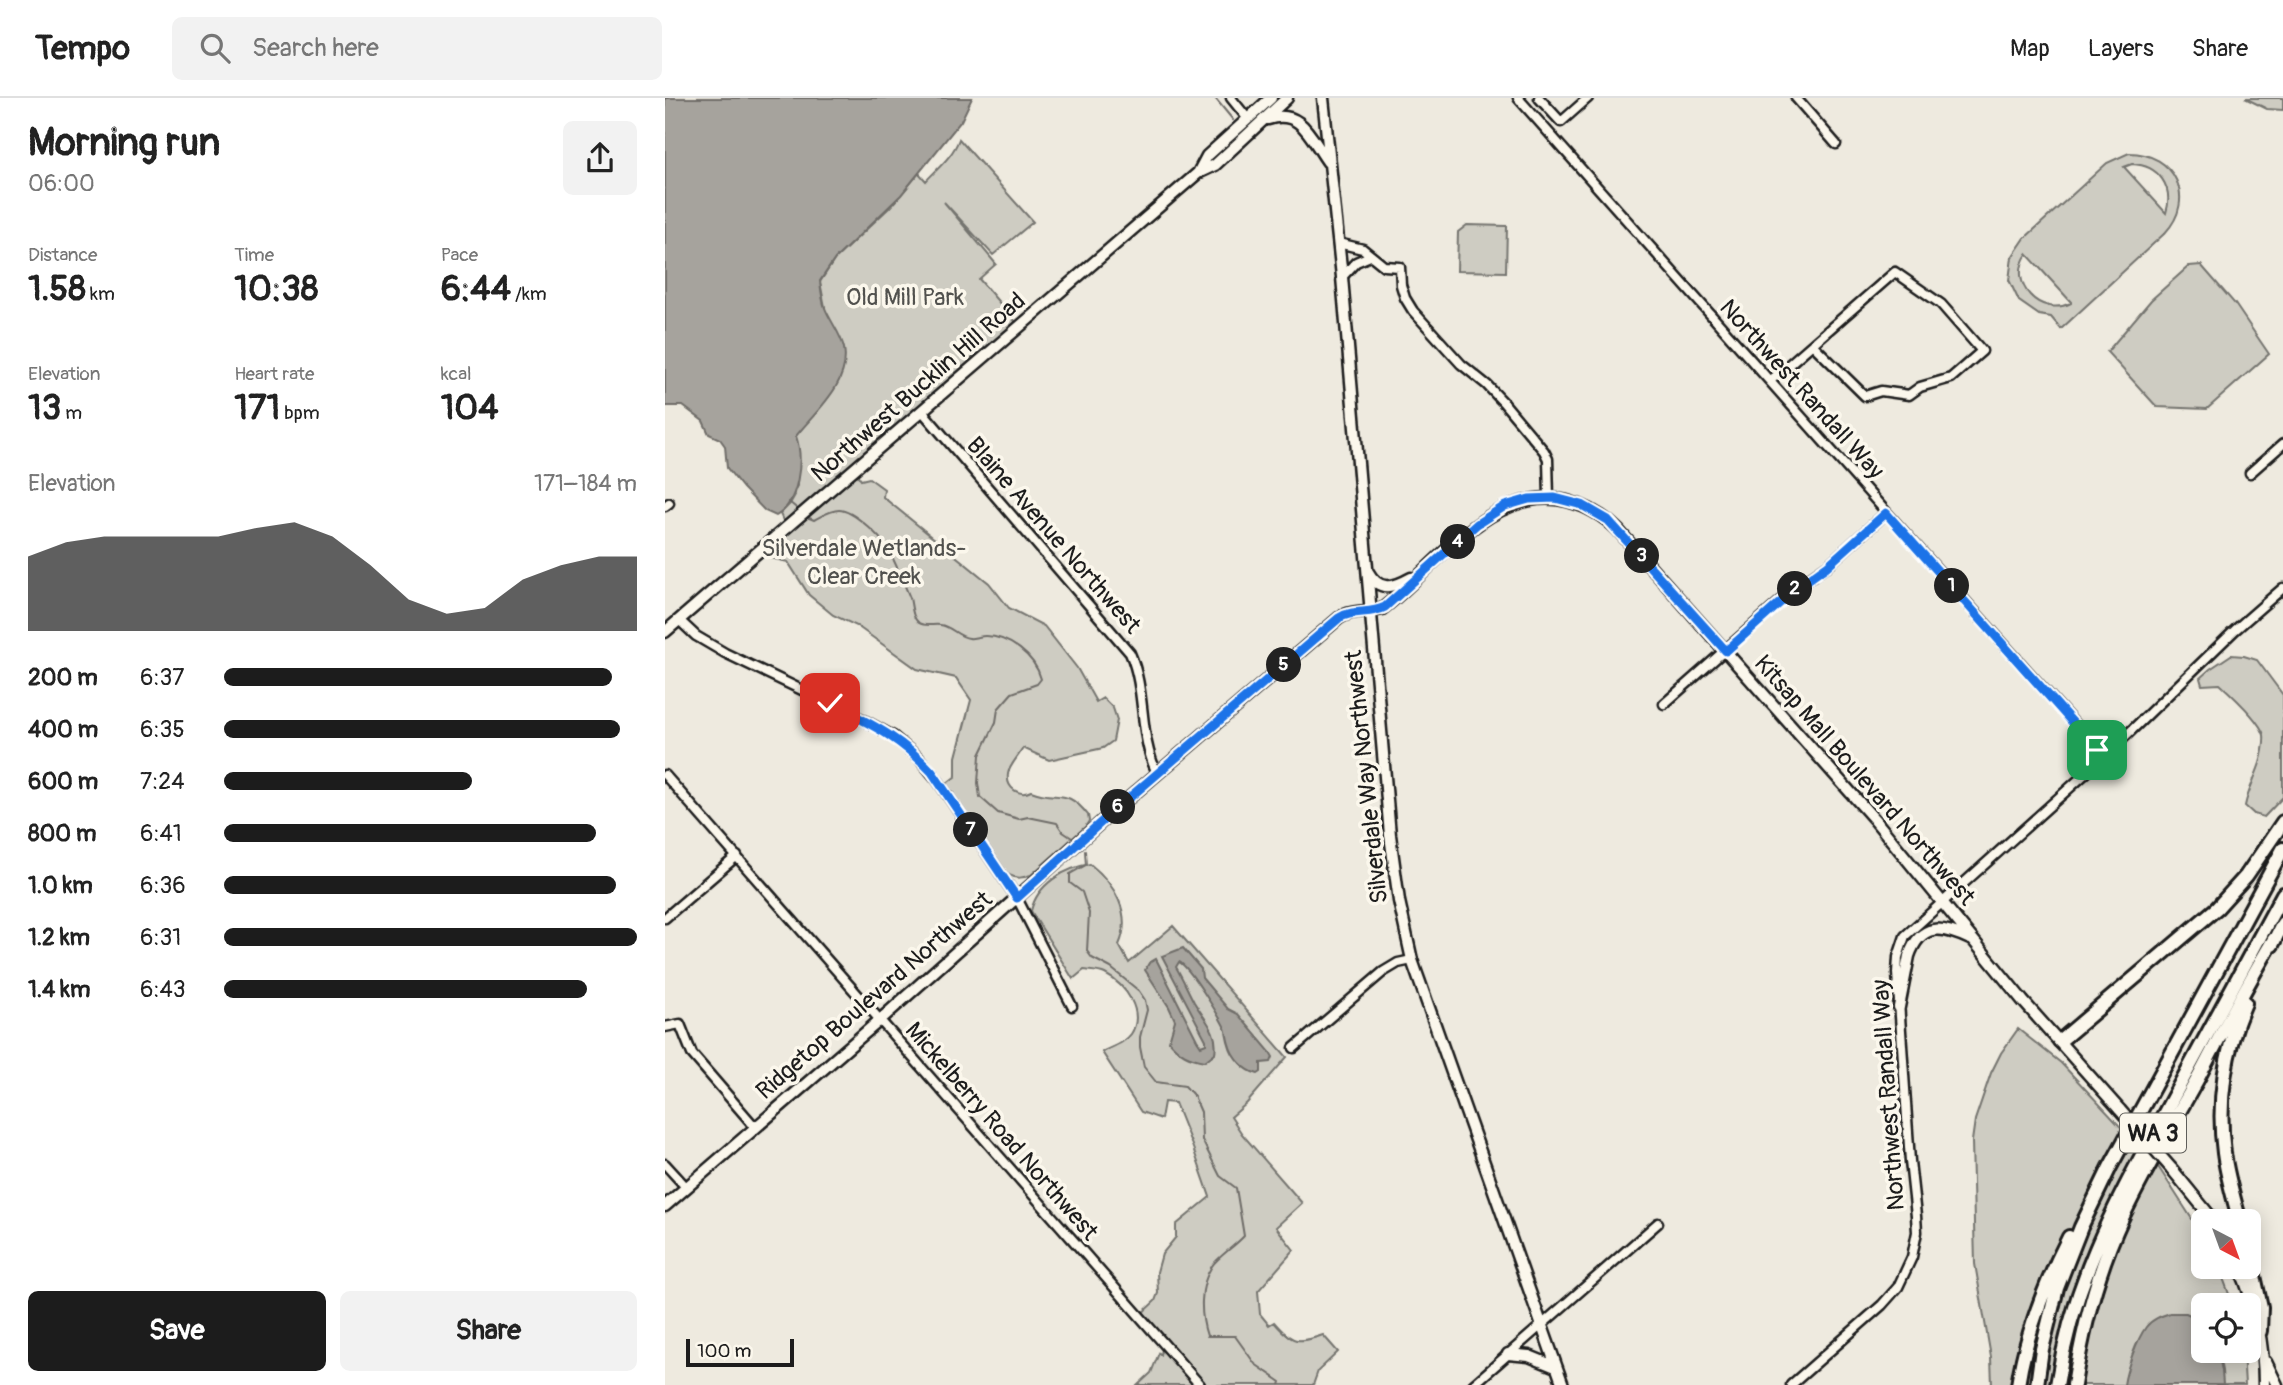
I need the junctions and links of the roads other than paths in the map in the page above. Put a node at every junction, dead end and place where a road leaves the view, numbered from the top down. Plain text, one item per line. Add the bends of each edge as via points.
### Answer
1 (1231, 98) edge
2 (1271, 98) edge
3 (1287, 98) edge
4 (1324, 98) edge
5 (1518, 98) edge
6 (1539, 98) edge
7 (1588, 98) edge
8 (1796, 98) edge
9 (1248, 119) junction
10 (1262, 123) junction
11 (1242, 141) junction
12 (1836, 144) dead end
13 (1329, 164) junction
14 (1198, 173) junction
15 (1338, 243) junction
16 (1370, 256) junction
17 (1342, 277) junction
18 (1813, 345) junction
19 (1770, 382) junction
20 (922, 411) junction
21 (2283, 444) edge
22 (2251, 472) dead end
23 (1549, 498) junction
24 (1886, 513) junction
25 (1429, 567) junction
26 (1367, 571) junction
27 (2283, 588) edge
28 (1371, 612) junction
29 (679, 620) junction
30 (665, 632) edge
31 (1726, 651) junction
32 (1664, 704) dead end
33 (2104, 757) junction
34 (1157, 773) junction
35 (665, 775) edge
36 (2283, 822) edge
37 (2283, 849) edge
38 (737, 856) junction
39 (2283, 894) edge
40 (1017, 898) junction
41 (1944, 902) junction
42 (665, 918) edge
43 (2283, 923) edge
44 (2274, 939) junction
45 (1974, 941) junction
46 (1412, 960) junction
47 (1072, 1006) dead end
48 (1899, 1007) junction
49 (880, 1020) junction
50 (665, 1027) edge
51 (2060, 1041) junction
52 (1294, 1048) dead end
53 (755, 1127) junction
54 (665, 1164) edge
55 (2110, 1167) junction
56 (686, 1187) junction
57 (665, 1206) edge
58 (2205, 1209) edge
59 (2237, 1209) edge
60 (1658, 1223) dead end
61 (1541, 1327) junction
62 (2261, 1338) edge
63 (1509, 1354) junction
64 (2264, 1359) junction
65 (1556, 1367) junction
66 (1200, 1385) edge
67 (1473, 1385) edge
68 (1563, 1385) edge
69 (1791, 1385) edge
70 (2018, 1385) edge
71 (2036, 1385) edge
72 (2057, 1385) edge
73 (2074, 1385) edge
74 (2264, 1385) edge
75 (2277, 1385) edge

1 - 9 street
2 - 9 main road, Northwest Bucklin Hill Road
3 - 10 main road, Northwest Bucklin Hill Road
4 - 13 main road, Silverdale Way Northwest
5 - 19 street, Northwest Randall Way
6 - 7 street via 1561,122
8 - 12 street
9 - 11 main road
9 - 14 main road, Northwest Bucklin Hill Road via 1207,156
10 - 11 main road, Northwest Bucklin Hill Road
10 - 13 main road via 1275,117 1295,119
11 - 14 main road, Northwest Bucklin Hill Road via 1215,165
13 - 15 main road, Silverdale Way Northwest
14 - 20 main road, Northwest Bucklin Hill Road
15 - 16 street
15 - 17 main road, Silverdale Way Northwest
16 - 17 street via 1356,262
16 - 23 street via 1384,266 1400,267 1401,285 1413,311 1538,443 1548,459
17 - 26 main road, Silverdale Way Northwest
18 - 18 street via 1865,396 1881,391 1909,395 1951,378 1982,351 1941,304 1895,272
18 - 19 street
19 - 24 street, Northwest Randall Way
20 - 29 main road, Northwest Bucklin Hill Road
20 - 34 street, Blaine Avenue Northwest via 1130,653 1140,683 1148,751
21 - 22 street
23 - 25 main road, Kitsap Mall Boulevard Northwest via 1521,501 1491,513
23 - 31 main road, Kitsap Mall Boulevard Northwest via 1582,505 1608,520
24 - 31 street
24 - 33 street, Northwest Randall Way
25 - 26 main road via 1393,586 1375,583
25 - 28 main road, Kitsap Mall Boulevard Northwest via 1385,607
26 - 28 main road, Silverdale Way Northwest
27 - 33 street
28 - 34 main road, Ridgetop Boulevard Northwest via 1339,618
28 - 46 main road, Silverdale Way Northwest via 1390,835
29 - 30 main road, Northwest Bucklin Hill Road
29 - 40 street via 725,653 860,718 904,745 932,772
31 - 32 street
31 - 41 main road, Kitsap Mall Boulevard Northwest
33 - 41 street, Northwest Randall Way
34 - 40 main road, Ridgetop Boulevard Northwest
35 - 38 street, Mickelberry Road Northwest
36 - 51 highway via 2225,901
37 - 55 highway, WA 3
38 - 42 street
38 - 49 street, Mickelberry Road Northwest
39 - 72 highway, WA 3 via 2101,1234 2075,1306
40 - 47 street
40 - 49 main road, Ridgetop Boulevard Northwest
41 - 45 main road, Kitsap Mall Boulevard Northwest
41 - 48 street, Northwest Randall Way via 1912,928 1901,944
43 - 44 highway
44 - 59 highway via 2237,1024 2223,1087 2221,1127
44 - 73 highway via 2124,1215 2093,1297
45 - 48 main road via 1945,929 1922,934 1909,956
45 - 51 main road, Kitsap Mall Boulevard Northwest
46 - 52 street via 1383,972
46 - 61 main road, Silverdale Way Northwest
48 - 69 street, Northwest Randall Way via 1917,1232 1912,1257 1898,1287 1882,1305
49 - 53 main road, Ridgetop Boulevard Northwest
49 - 66 street, Mickelberry Road Northwest
50 - 53 street via 680,1024 692,1054
51 - 58 main road, Kitsap Mall Boulevard Northwest, bridge
53 - 56 main road, Ridgetop Boulevard Northwest
54 - 56 street
55 - 70 highway via 2049,1278
55 - 71 highway, WA 3 via 2062,1272
56 - 57 main road, Ridgetop Boulevard Northwest
60 - 61 street
61 - 63 street
61 - 65 main road, Silverdale Way Northwest
62 - 64 main road
63 - 65 main road
63 - 67 street
64 - 74 main road
64 - 75 main road
65 - 68 main road, Silverdale Way Northwest

